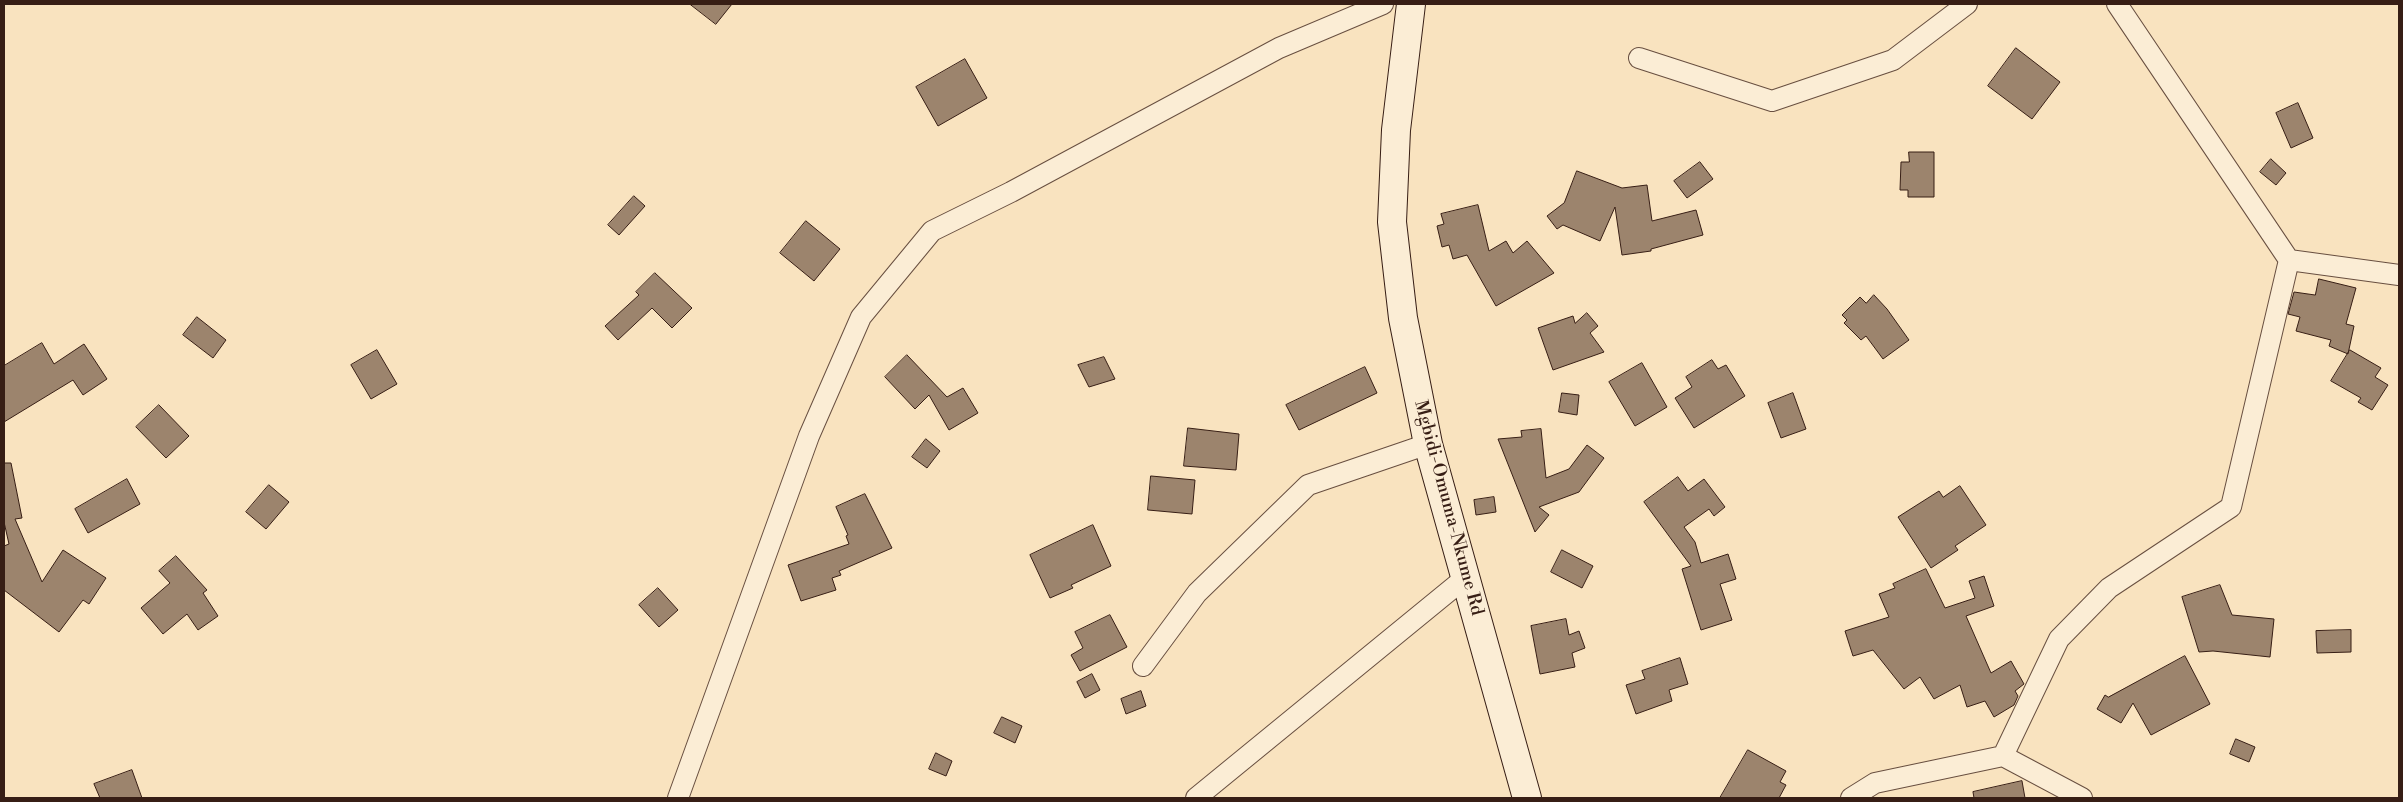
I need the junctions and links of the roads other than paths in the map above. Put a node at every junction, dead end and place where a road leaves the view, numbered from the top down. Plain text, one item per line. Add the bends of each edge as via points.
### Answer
1 (1383, 4) edge
2 (1411, 4) edge
3 (1967, 4) edge
4 (2117, 4) edge
5 (1639, 58) dead end
6 (2289, 260) junction
7 (2399, 275) edge
8 (1428, 444) junction
9 (1465, 578) junction
10 (1142, 666) dead end
11 (2003, 756) junction
12 (1202, 796) edge
13 (678, 798) edge
14 (1527, 798) edge
15 (1851, 798) edge
16 (2082, 798) edge

1 - 13 street via 1279,48 932,231 861,318 809,436
2 - 8 street, Mgbidi-Omuma-Nkume Rd via 1396,130 1392,222 1403,318
3 - 5 street via 1893,60 1772,101
4 - 6 street
6 - 7 street
6 - 11 street via 2231,507 2109,588 2059,639
8 - 9 street, Mgbidi-Omuma-Nkume Rd
8 - 10 street via 1308,485 1197,593
9 - 12 street
9 - 14 street, Mgbidi-Omuma-Nkume Rd
11 - 15 street via 1875,783
11 - 16 street

